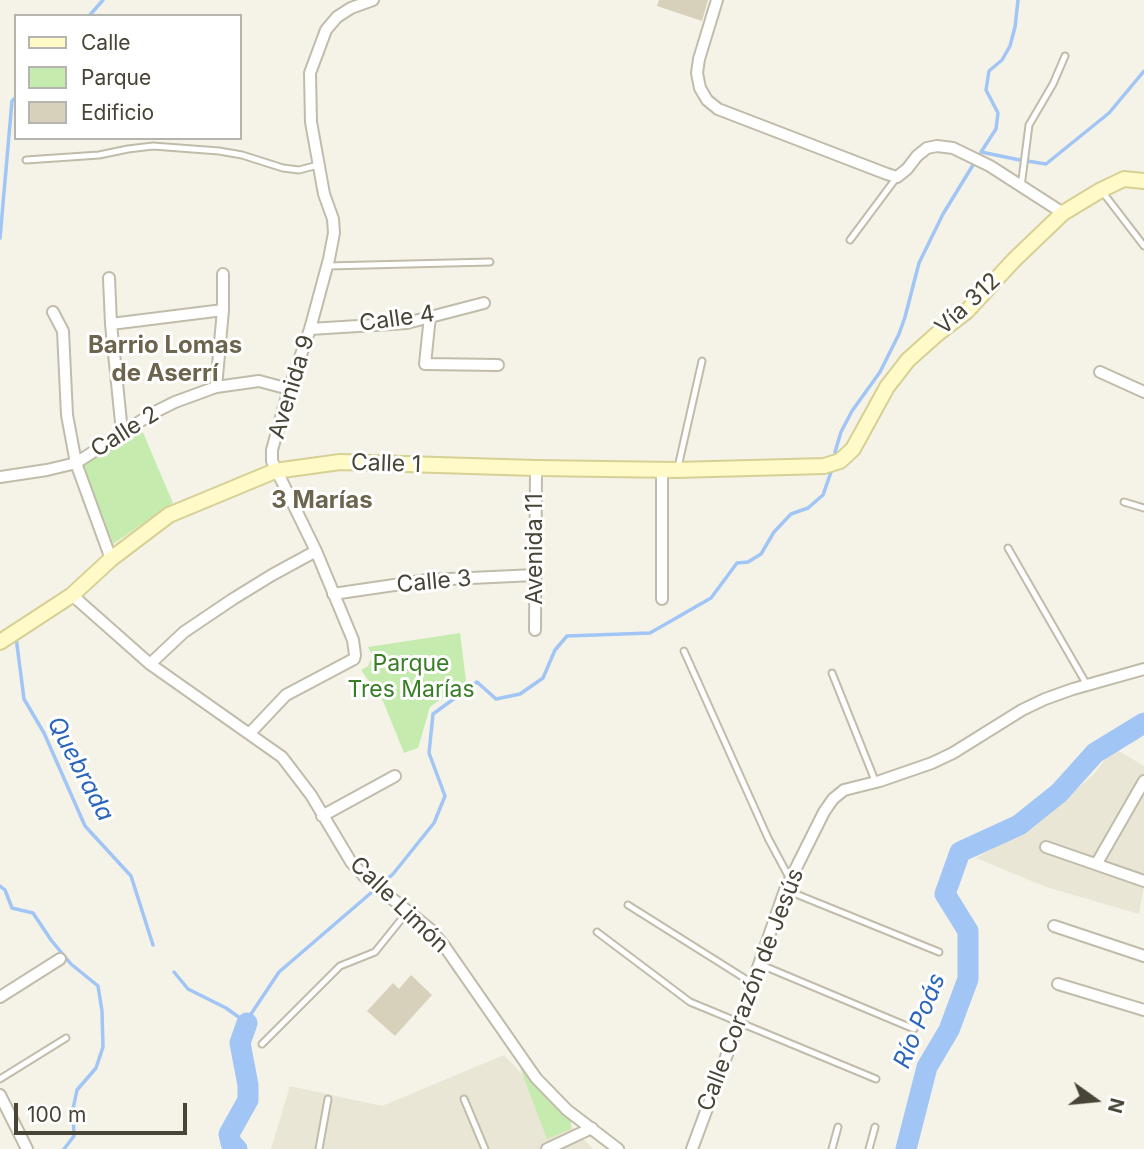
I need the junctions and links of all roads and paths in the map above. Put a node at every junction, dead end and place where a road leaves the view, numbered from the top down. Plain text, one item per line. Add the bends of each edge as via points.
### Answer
1 (373, 0) edge
2 (717, 0) edge
3 (350, 4) edge
4 (1065, 57) dead end
5 (26, 160) dead end
6 (318, 164) junction
7 (897, 177) junction
8 (1144, 181) edge
9 (1021, 187) junction
10 (1101, 190) junction
11 (1063, 213) junction
12 (850, 240) dead end
13 (1144, 246) edge
14 (490, 262) dead end
15 (327, 266) junction
16 (223, 274) dead end
17 (109, 278) dead end
18 (484, 303) dead end
19 (223, 310) junction
20 (53, 312) dead end
21 (430, 316) junction
22 (111, 324) junction
23 (310, 329) junction
24 (702, 361) dead end
25 (498, 365) dead end
26 (1100, 372) dead end
27 (216, 387) junction
28 (289, 389) junction
29 (1144, 392) edge
30 (122, 432) junction
31 (76, 463) junction
32 (824, 466) joint
33 (536, 468) junction
34 (662, 470) junction
35 (677, 470) junction
36 (275, 471) junction
37 (0, 477) edge
38 (1125, 502) dead end
39 (1144, 508) edge
40 (1007, 548) dead end
41 (316, 551) junction
42 (111, 559) junction
43 (535, 575) junction
44 (333, 594) junction
45 (72, 595) junction
46 (662, 598) dead end
47 (535, 630) dead end
48 (0, 642) edge
49 (684, 651) dead end
50 (149, 664) junction
51 (1144, 669) edge
52 (832, 673) dead end
53 (1087, 685) junction
54 (250, 733) junction
55 (395, 776) dead end
56 (1144, 781) edge
57 (876, 783) junction
58 (322, 816) junction
59 (1046, 847) dead end
60 (1097, 863) junction
61 (1144, 881) edge
62 (787, 885) junction
63 (628, 905) dead end
64 (408, 911) junction
65 (1054, 926) dead end
66 (597, 932) dead end
67 (939, 952) dead end
68 (1144, 956) edge
69 (60, 960) dead end
70 (759, 964) junction
71 (752, 983) junction
72 (1058, 984) dead end
73 (0, 997) edge
74 (1144, 1010) edge
75 (739, 1023) junction
76 (914, 1029) dead end
77 (66, 1038) dead end
78 (262, 1044) dead end
79 (0, 1079) edge
80 (876, 1079) dead end
81 (0, 1096) edge
82 (464, 1099) dead end
83 (328, 1100) dead end
84 (838, 1127) dead end
85 (876, 1127) dead end
86 (592, 1128) junction
87 (27, 1149) edge
88 (319, 1149) edge
89 (485, 1149) edge
90 (547, 1149) edge
91 (618, 1149) edge
92 (692, 1149) edge
93 (832, 1149) edge
94 (869, 1149) edge

1 - 3 street
2 - 7 street via 697,74 707,100 718,109
3 - 6 street, Avenida 9 via 326,30 310,73
4 - 9 lane via 1029,125
5 - 6 lane via 153,146 219,151 299,170
6 - 15 street, Avenida 9 via 333,219
7 - 9 street via 927,148 937,146 972,157
7 - 12 lane
8 - 10 street, Vía 312 via 1124,179
9 - 11 street
10 - 11 street, Vía 312
10 - 13 lane
11 - 32 street, Vía 312 via 967,311 908,360 887,387 853,449 840,461
14 - 15 lane
15 - 23 street, Avenida 9
16 - 19 street
17 - 22 street
18 - 21 street, Calle 4
19 - 22 street
19 - 27 street
20 - 31 street via 63,331 67,415
21 - 23 street, Calle 4 via 407,323
21 - 25 street via 425,363
22 - 30 street
23 - 28 street, Avenida 9
24 - 35 lane
26 - 29 street
27 - 28 street, Calle 2 via 259,381
27 - 30 street, Calle 2 via 175,402
28 - 36 street, Avenida 9 via 272,450
30 - 31 street, Calle 2
31 - 37 street, Calle 2
31 - 42 street
32 - 35 street, Calle 1
33 - 34 street, Calle 1
33 - 36 street, Calle 1 via 340,462
33 - 43 street, Avenida 11
34 - 35 street, Calle 1
34 - 46 street
36 - 41 street, Avenida 9
36 - 42 street, Calle 1 via 169,515
38 - 39 lane
40 - 53 lane
41 - 44 street, Avenida 9
41 - 50 street via 184,632
42 - 45 street, Calle 1
43 - 44 street, Calle 3 via 428,580
43 - 47 street, Avenida 11
44 - 54 street, Avenida 9 via 356,649 354,659 286,695
45 - 48 street, Calle 1
45 - 50 street, Calle Limón
49 - 62 lane
50 - 54 street, Calle Limón
51 - 53 street, Calle Corazón de Jesús
52 - 57 lane
53 - 57 street, Calle Corazón de Jesús via 1022,710 932,763
54 - 58 street, Calle Limón via 282,757
55 - 58 street
56 - 60 street
57 - 62 street, Calle Corazón de Jesús via 844,790 833,799
58 - 64 street, Calle Limón via 351,862
59 - 60 street
60 - 61 street
62 - 67 lane
62 - 70 street, Calle Corazón de Jesús
63 - 71 lane
64 - 78 lane via 375,953 340,966
64 - 86 street, Calle Limón via 445,947 536,1078
65 - 68 street
66 - 75 lane via 690,1002
69 - 73 street
70 - 71 street, Calle Corazón de Jesús
70 - 76 lane
71 - 75 street, Calle Corazón de Jesús
72 - 74 street
75 - 80 lane
75 - 92 street, Calle Corazón de Jesús
77 - 79 lane
81 - 87 street
82 - 89 lane
83 - 88 lane
84 - 93 lane
85 - 94 lane
86 - 90 street
86 - 91 street, Calle Limón

